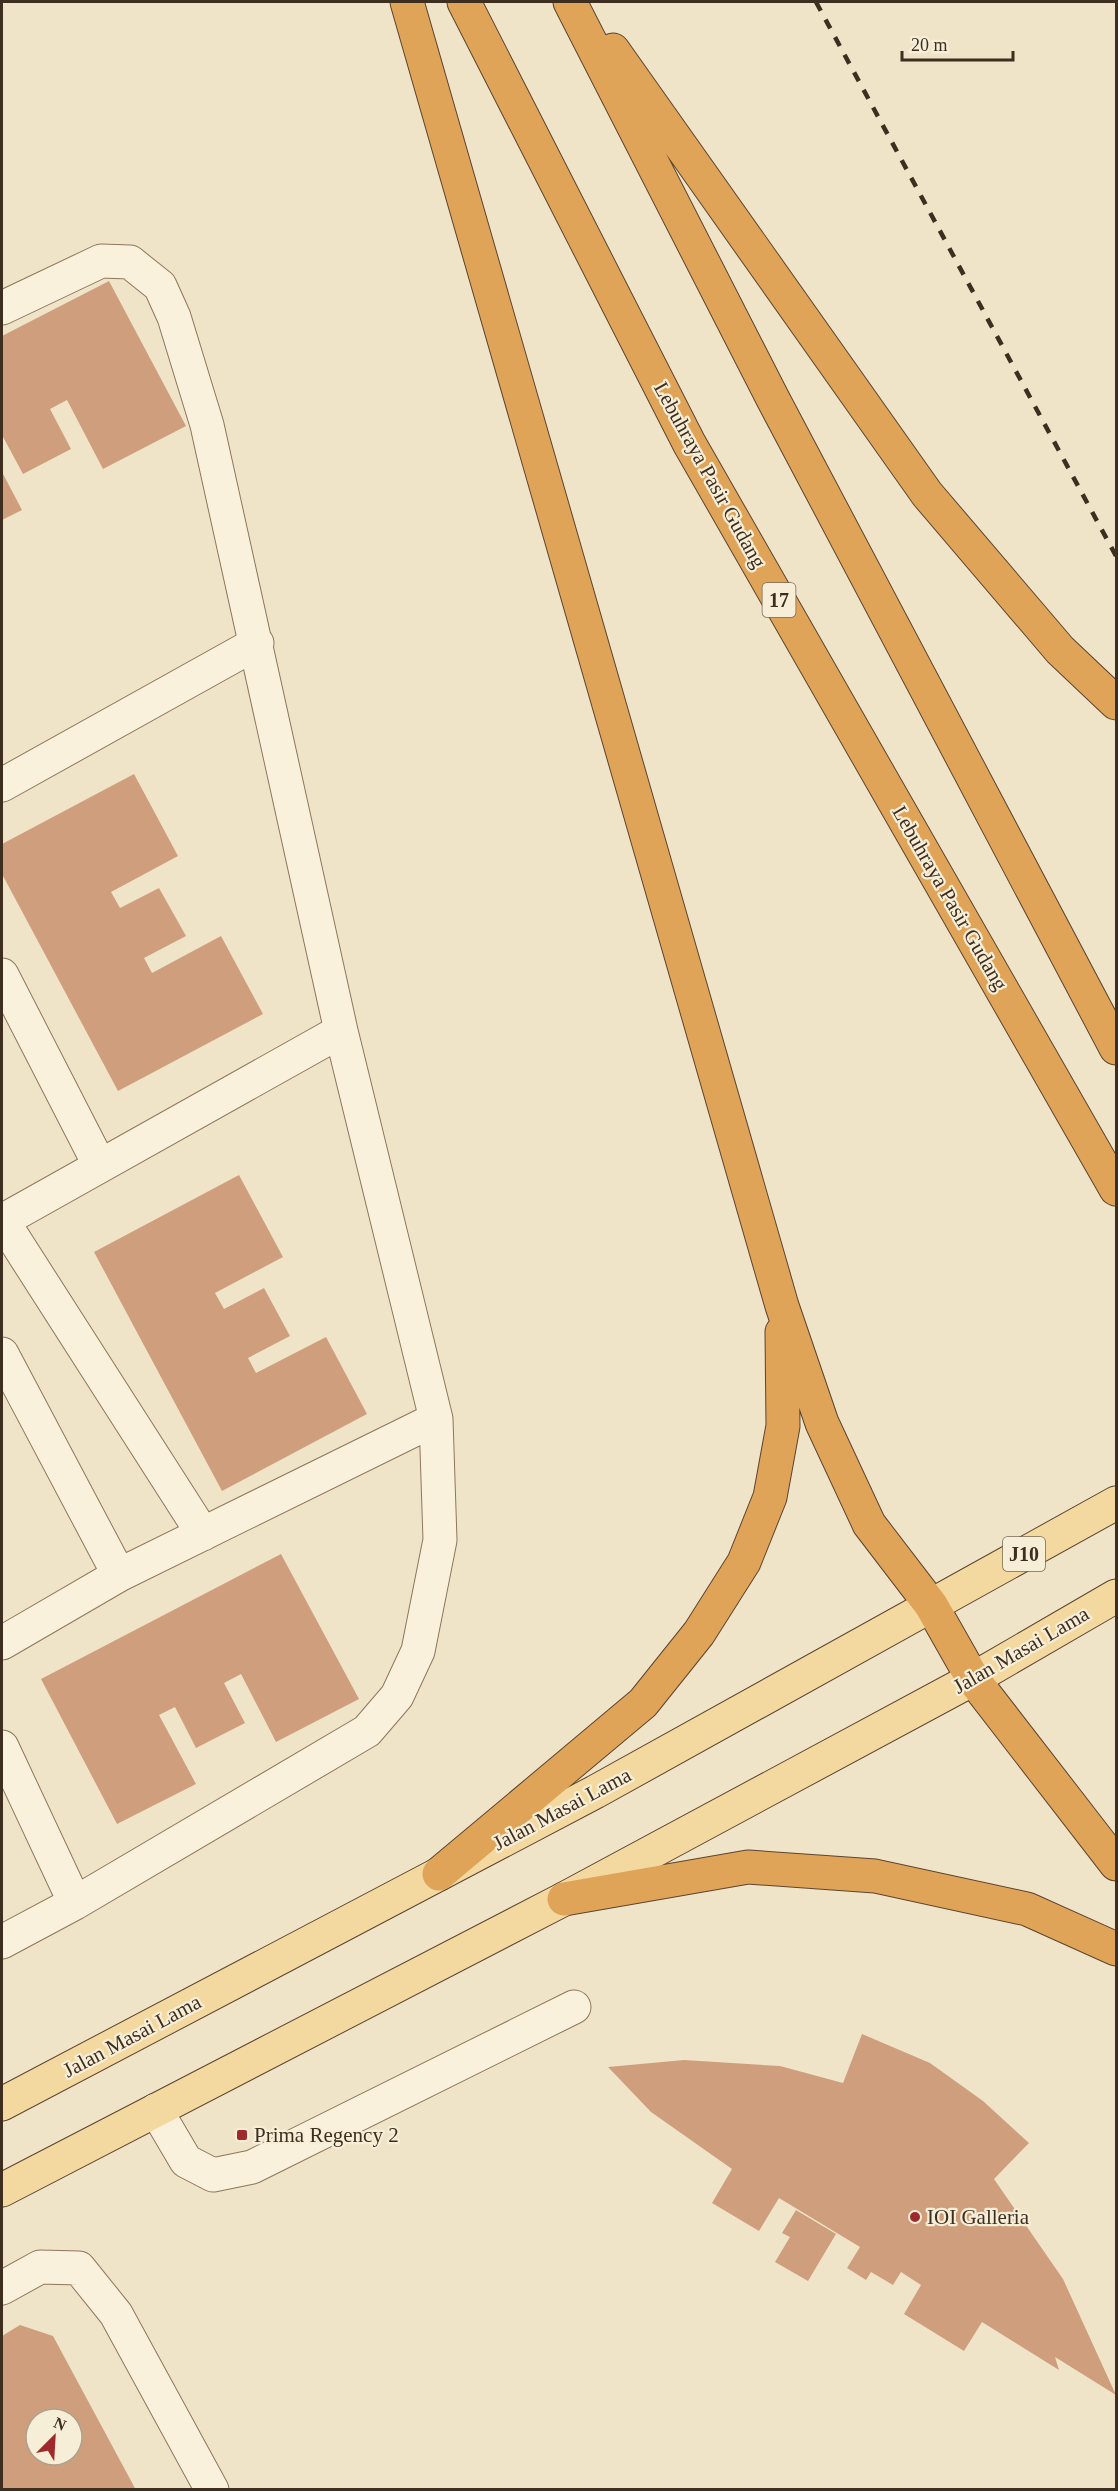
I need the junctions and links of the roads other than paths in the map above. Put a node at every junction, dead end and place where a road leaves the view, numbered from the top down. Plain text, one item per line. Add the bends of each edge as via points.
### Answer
1 (407, 2) edge
2 (464, 2) edge
3 (570, 2) edge
4 (579, 2) edge
5 (2, 308) edge
6 (257, 643) junction
7 (1116, 703) edge
8 (2, 785) edge
9 (2, 975) edge
10 (341, 1031) junction
11 (1116, 1048) edge
12 (99, 1166) junction
13 (1116, 1188) edge
14 (2, 1220) edge
15 (782, 1306) junction
16 (2, 1354) edge
17 (436, 1419) junction
18 (1116, 1503) edge
19 (203, 1534) junction
20 (120, 1575) junction
21 (1116, 1596) edge
22 (931, 1605) junction
23 (2, 1643) edge
24 (973, 1679) junction
25 (2, 1747) edge
26 (1116, 1864) edge
27 (439, 1874) junction
28 (564, 1899) junction
29 (75, 1903) junction
30 (2, 1942) edge
31 (1116, 1949) edge
32 (574, 2007) dead end
33 (2, 2104) edge
34 (156, 2110) junction
35 (2, 2190) edge
36 (2, 2288) edge
37 (212, 2490) edge

1 - 15 highway
2 - 13 highway, Lebuhraya Pasir Gudang / 17 via 690,443
3 - 11 highway via 773,399
4 - 7 highway via 927,494 1060,650
5 - 6 lane via 101,261 130,262 160,286 174,317 207,425
6 - 8 lane
6 - 10 lane
9 - 12 lane
10 - 12 lane
10 - 17 lane
12 - 14 lane
14 - 19 lane
15 - 22 highway via 822,1422 869,1524
15 - 27 highway via 783,1426 770,1497 744,1562 699,1633 643,1703
16 - 20 lane
17 - 19 lane
17 - 29 lane via 440,1540 418,1651 397,1696 367,1731
18 - 22 main road, Jalan Masai Lama / J10
19 - 20 lane
20 - 23 lane
21 - 24 main road, Jalan Masai Lama
22 - 24 highway
22 - 27 main road, Jalan Masai Lama
24 - 26 highway
24 - 28 main road, Jalan Masai Lama
25 - 29 lane
27 - 33 main road, Jalan Masai Lama
28 - 31 highway via 748,1867 875,1875 1027,1910
28 - 34 main road, Jalan Masai Lama
29 - 30 lane
32 - 34 lane via 252,2167 213,2175 186,2161
34 - 35 main road, Jalan Masai Lama
36 - 37 lane via 40,2267 79,2268 116,2314

